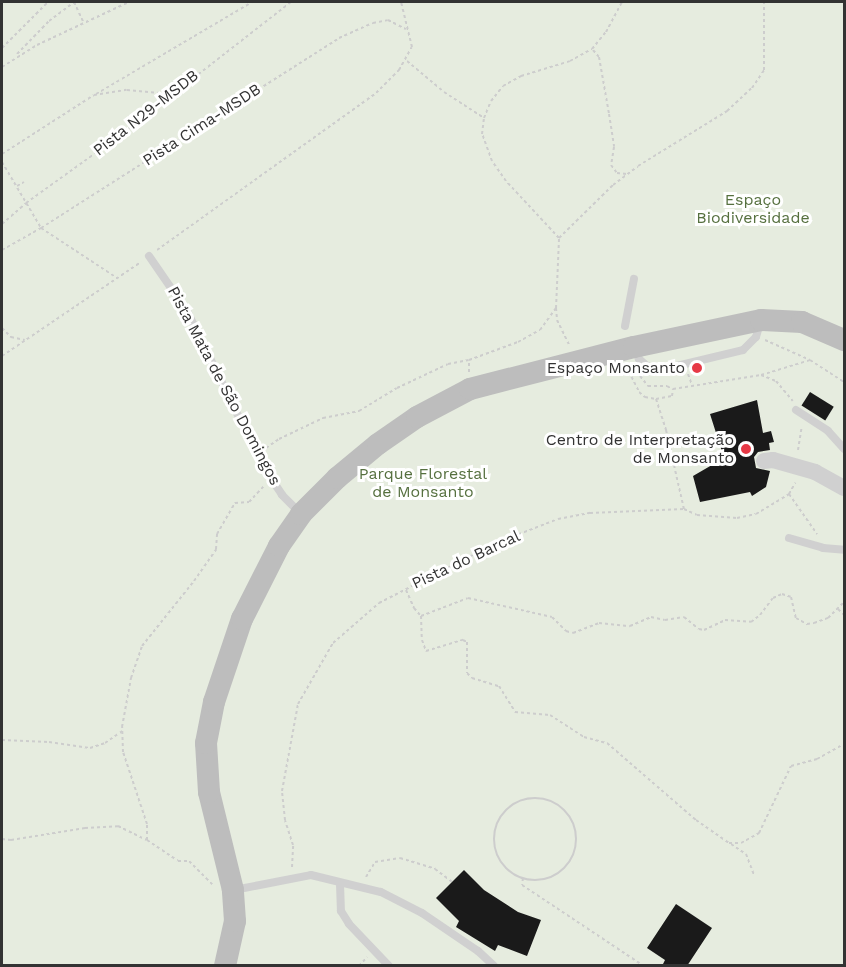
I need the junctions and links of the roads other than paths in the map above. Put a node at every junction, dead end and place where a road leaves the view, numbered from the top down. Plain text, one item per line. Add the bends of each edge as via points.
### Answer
1 (149, 256) road end
2 (634, 279) dead end
3 (625, 326) dead end
4 (844, 340) edge
5 (796, 410) dead end
6 (844, 448) edge
7 (764, 461) dead end
8 (844, 488) edge
9 (301, 514) junction
10 (789, 538) dead end
11 (844, 550) edge
12 (340, 884) junction
13 (233, 890) junction
14 (225, 966) edge
15 (389, 966) edge
16 (494, 966) edge

1 - 9 lane, Pista Mata de São Domingos via 187,311 262,465 282,495
2 - 3 lane
4 - 9 street via 802,322 634,347 470,389 417,417 378,444
5 - 6 lane via 828,431
7 - 8 street via 815,472
9 - 13 street via 279,546 242,619 214,702 206,743 209,792
10 - 11 lane
12 - 13 lane via 311,875
12 - 15 lane via 341,911
12 - 16 lane via 381,892 422,913
13 - 14 street via 235,921

